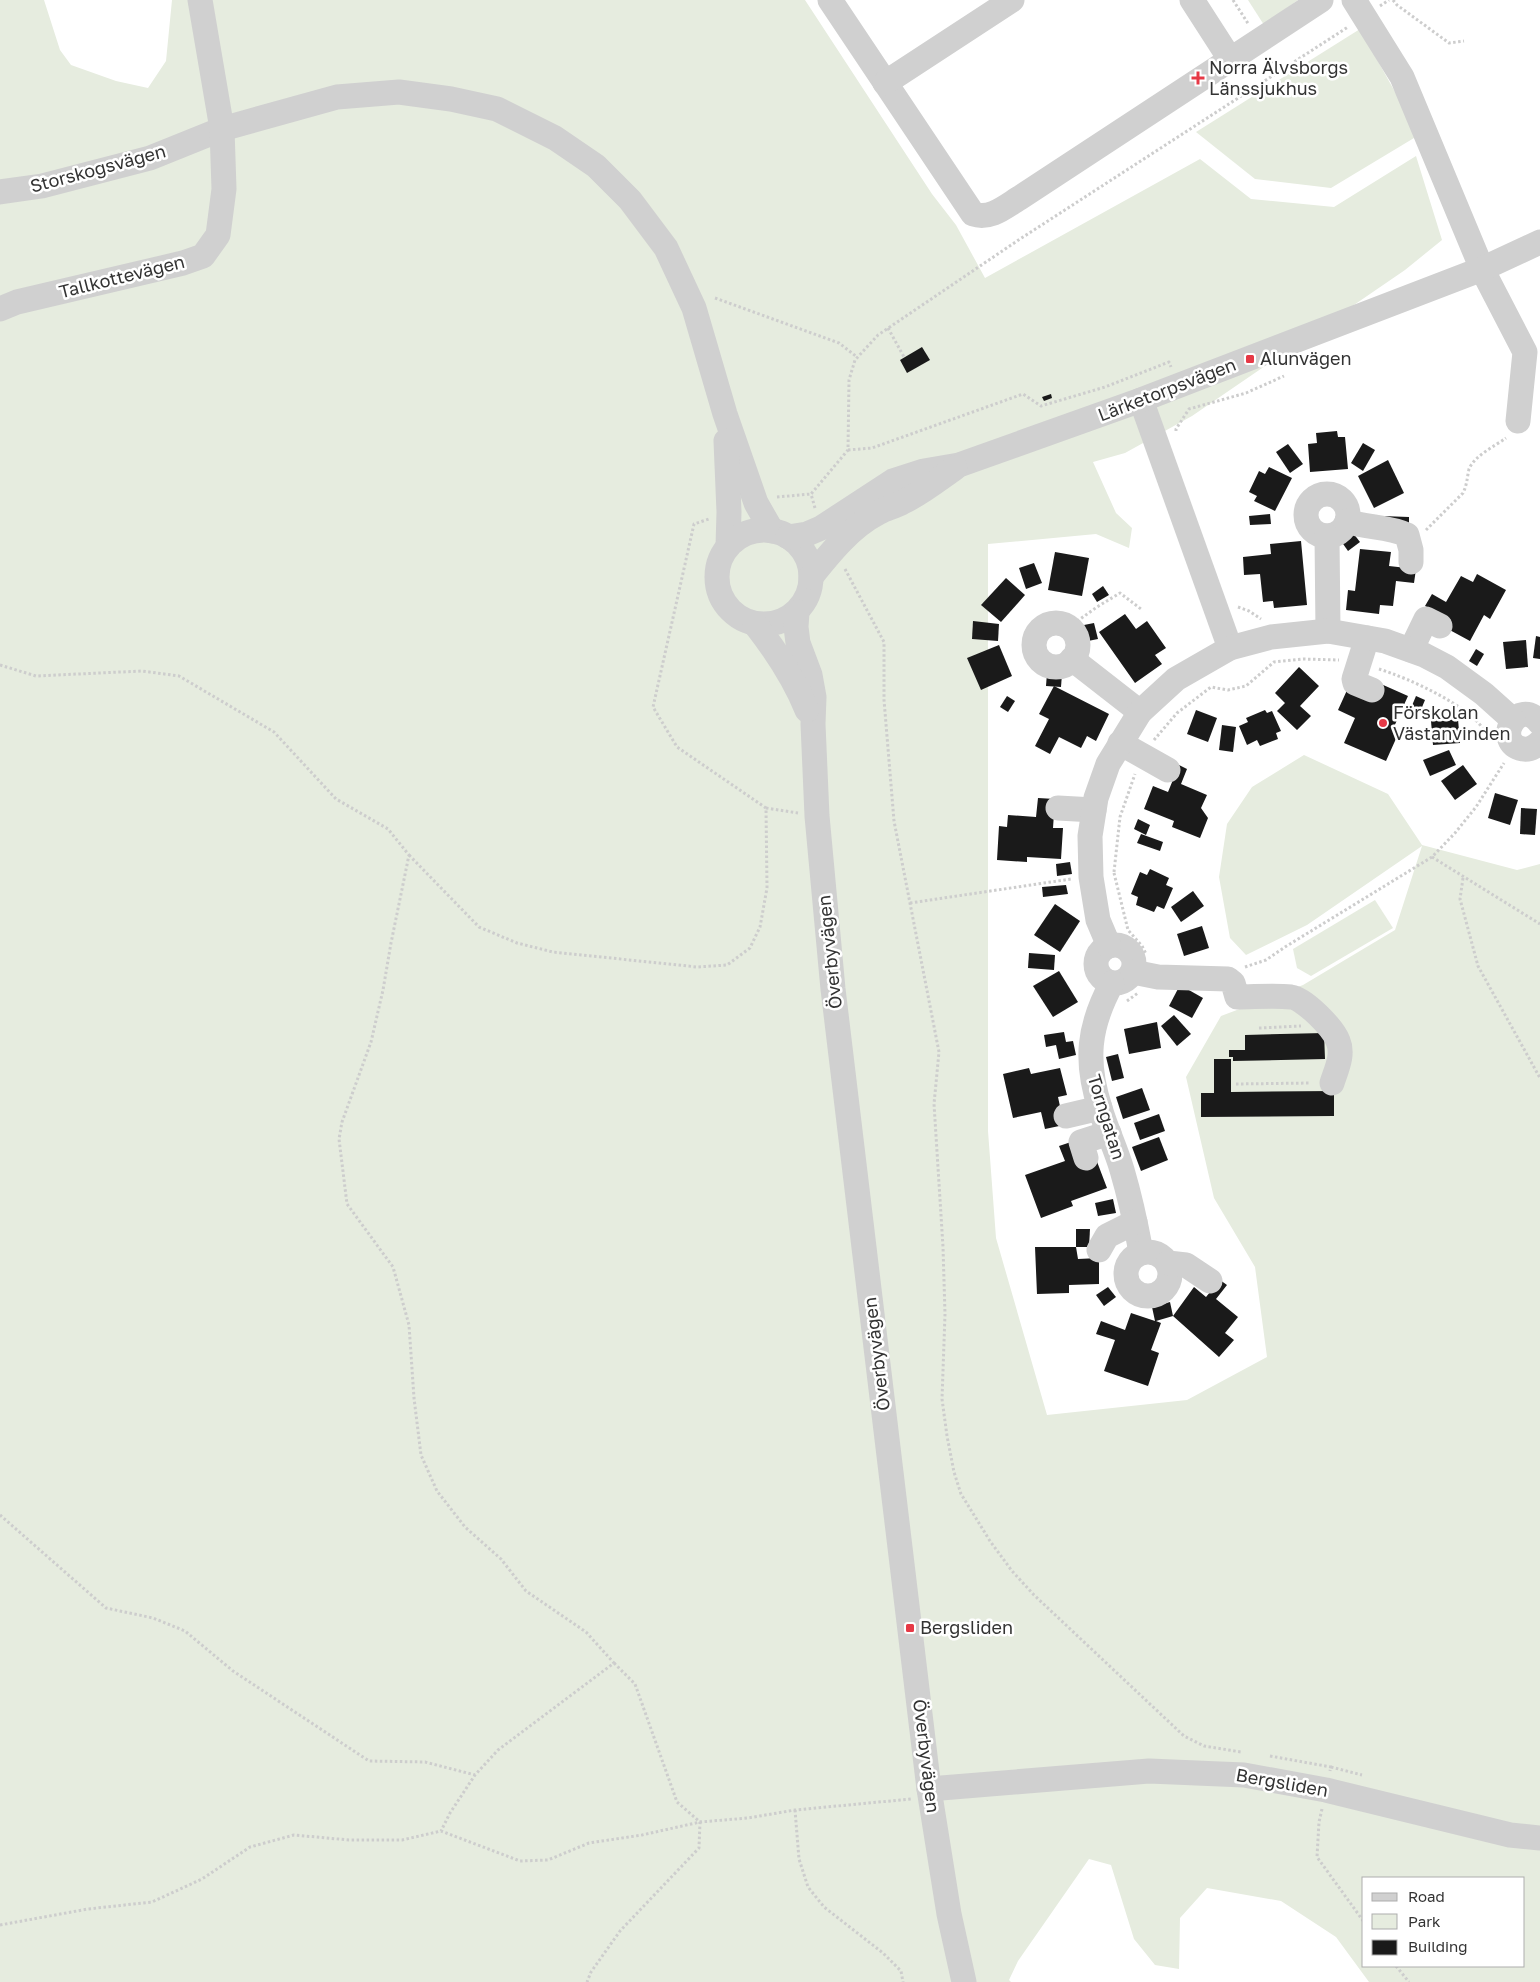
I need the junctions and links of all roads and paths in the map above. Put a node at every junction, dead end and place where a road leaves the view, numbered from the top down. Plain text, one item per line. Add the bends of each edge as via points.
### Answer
1 (200, 0) edge
2 (830, 0) edge
3 (1012, 0) edge
4 (1192, 0) edge
5 (1321, 0) edge
6 (1388, 0) edge
7 (1393, 0) edge
8 (1359, 8) edge
9 (1464, 40) dead end
10 (1230, 59) junction
11 (885, 83) junction
12 (222, 129) junction
13 (0, 192) edge
14 (1540, 242) edge
15 (1482, 269) junction
16 (715, 298) dead end
17 (0, 309) edge
18 (888, 328) junction
19 (1532, 351) edge
20 (857, 357) junction
21 (904, 357) dead end
22 (1169, 362) dead end
23 (1284, 376) dead end
24 (1141, 400) junction
25 (1189, 409) dead end
26 (725, 414) junction
27 (1518, 421) joint
28 (848, 450) junction
29 (959, 465) junction
30 (811, 494) junction
31 (756, 503) junction
32 (729, 512) junction
33 (1347, 521) junction
34 (820, 528) junction
35 (780, 534) junction
36 (1327, 536) junction
37 (728, 546) junction
38 (834, 549) junction
39 (1410, 552) joint
40 (811, 577) junction
41 (1141, 610) dead end
42 (797, 612) junction
43 (755, 624) junction
44 (1440, 626) dead end
45 (1069, 627) junction
46 (1328, 631) junction
47 (1367, 638) junction
48 (1230, 648) junction
49 (1411, 650) junction
50 (1072, 659) junction
51 (1359, 663) junction
52 (0, 665) edge
53 (1372, 690) dead end
54 (1140, 712) junction
55 (1513, 720) junction
56 (1540, 723) edge
57 (813, 724) junction
58 (1487, 739) dead end
59 (1540, 742) edge
60 (1120, 743) junction
61 (1144, 756) junction
62 (1506, 760) junction
63 (1168, 770) dead end
64 (766, 808) junction
65 (1058, 808) dead end
66 (1094, 810) junction
67 (817, 816) junction
68 (409, 855) junction
69 (1432, 858) junction
70 (1102, 875) junction
71 (1463, 878) junction
72 (910, 902) junction
73 (1540, 924) edge
74 (1240, 967) dead end
75 (1131, 970) junction
76 (1322, 1018) junction
77 (1259, 1028) dead end
78 (1540, 1078) edge
79 (1332, 1083) joint
80 (1236, 1084) dead end
81 (1100, 1108) junction
82 (1066, 1116) dead end
83 (1109, 1133) junction
84 (1086, 1158) dead end
85 (1135, 1222) junction
86 (1099, 1250) dead end
87 (1141, 1252) junction
88 (1168, 1263) junction
89 (1210, 1281) dead end
90 (0, 1515) edge
91 (614, 1663) junction
92 (1248, 1753) dead end
93 (1266, 1756) dead end
94 (476, 1775) junction
95 (1326, 1790) junction
96 (930, 1793) junction
97 (795, 1810) junction
98 (700, 1822) junction
99 (441, 1831) junction
100 (1540, 1838) edge
101 (1362, 1919) edge
102 (0, 1925) edge
103 (1397, 1967) edge
104 (587, 1982) edge
105 (903, 1982) edge
106 (964, 1982) edge
107 (1409, 1982) edge

1 - 12 street, Tallkottevägen
2 - 11 street
3 - 11 street
4 - 10 street
5 - 10 street
6 - 8 path
7 - 9 path via 1449,43
8 - 15 street via 1402,77
8 - 18 path
10 - 11 street via 1021,197 989,216 981,217 972,214
12 - 13 street, Storskogsvägen via 150,158 42,186
12 - 17 street, Tallkottevägen via 224,189 218,235 203,256
12 - 26 street, Storskogsvägen via 337,97 399,92 497,109 555,138 596,166 630,200 666,248 694,308
14 - 15 street, Lärketorpsvägen
15 - 19 street
15 - 24 street, Lärketorpsvägen
16 - 20 path via 839,343
18 - 20 path
18 - 21 path
19 - 27 street
20 - 28 path via 849,380
22 - 28 path via 1105,387 1041,406 1023,394 872,448
23 - 25 path via 1246,393
24 - 29 street, Lärketorpsvägen
24 - 48 street
26 - 31 street
26 - 32 street
27 - 39 path via 1514,433 1473,462 1463,493 1420,537
28 - 30 path
29 - 34 street via 893,481
29 - 38 street via 926,490 879,512
30 - 31 path via 775,497
30 - 34 path
31 - 35 street
32 - 37 street
32 - 64 path via 694,524 653,708 676,747
33 - 36 street via 1339,532
33 - 36 street via 1346,508 1338,497 1326,493 1312,499 1306,511 1308,526
33 - 39 street via 1407,535
34 - 35 street via 807,534
35 - 37 street via 762,530 743,534
35 - 40 street via 802,550
36 - 46 street
37 - 43 street via 718,566 717,588 735,615
38 - 40 street
38 - 72 path via 884,642 884,700 894,821
40 - 42 street via 808,596
41 - 45 path via 1120,593
42 - 43 street via 777,623
42 - 57 street, Överbyvägen via 798,642 814,697
43 - 57 street, Överbyvägen via 798,688
44 - 49 street via 1426,619
45 - 50 street via 1078,647
45 - 50 street via 1049,624 1038,632 1034,644 1038,658 1050,666 1065,665
46 - 47 street
46 - 48 street via 1271,637
47 - 49 street
47 - 51 street
48 - 54 street via 1176,679
49 - 55 street via 1446,666
50 - 54 street
51 - 53 street via 1355,683
51 - 58 path via 1440,694 1479,725 1487,733
51 - 61 path via 1342,660 1274,662 1246,686 1228,690 1211,687 1177,713
52 - 68 path via 36,676 142,671 179,676 274,732 336,799 388,829
54 - 60 street
55 - 56 street via 1529,715
55 - 62 street
57 - 67 street, Överbyvägen
59 - 62 street
60 - 61 street
60 - 66 street via 1108,764
61 - 63 street
61 - 70 path via 1129,786
62 - 69 path via 1476,807
64 - 67 path
64 - 68 path via 767,888 760,927 750,948 727,965 697,967 553,952 517,944 479,927
65 - 66 street
66 - 70 street via 1090,836
67 - 96 street, Överbyvägen via 833,989
68 - 91 path via 371,1042 342,1122 339,1139 347,1204 394,1267 409,1325 421,1455 437,1491 465,1527 501,1559 526,1591 586,1632
69 - 71 path
69 - 74 path via 1266,960
70 - 72 path
70 - 75 path via 1128,930 1142,946
70 - 75 street via 1098,920 1109,946 1122,946 1134,959
71 - 73 path
71 - 78 path via 1460,900 1478,966
72 - 92 path via 939,1052 934,1104 943,1248 942,1399 961,1494 990,1541 1034,1595 1184,1736 1204,1746
75 - 76 street via 1158,977 1228,978 1233,982 1237,997 1292,997 1301,1000
75 - 81 street, Torngatan via 1101,1002 1094,1022 1090,1046
76 - 77 path via 1310,1026
76 - 79 street via 1338,1041 1340,1058
79 - 80 path
81 - 82 street
81 - 83 street, Torngatan
83 - 84 street via 1081,1142
83 - 85 street, Torngatan
85 - 86 street via 1107,1236
85 - 87 street, Torngatan
87 - 88 street via 1156,1253
87 - 88 street via 1130,1260 1125,1274 1130,1287 1141,1295 1156,1295 1167,1285 1170,1278
88 - 89 street via 1186,1264
90 - 94 path via 106,1608 153,1618 185,1631 233,1671 369,1762 425,1762
91 - 94 path via 498,1750
91 - 98 path via 634,1684 678,1802
93 - 95 path via 1331,1767
94 - 99 path
95 - 96 street, Bergsliden via 1244,1775 1149,1771
95 - 100 street, Bergsliden via 1510,1835
95 - 101 path via 1319,1822 1317,1857
96 - 97 path
96 - 106 street, Överbyvägen via 949,1914
97 - 98 path
97 - 105 path via 799,1859 808,1887 824,1907 901,1971
98 - 99 path via 589,1843 548,1860 520,1861
98 - 104 path via 699,1848 620,1931
99 - 102 path via 402,1840 294,1835 250,1847 202,1879 152,1902
103 - 107 path

